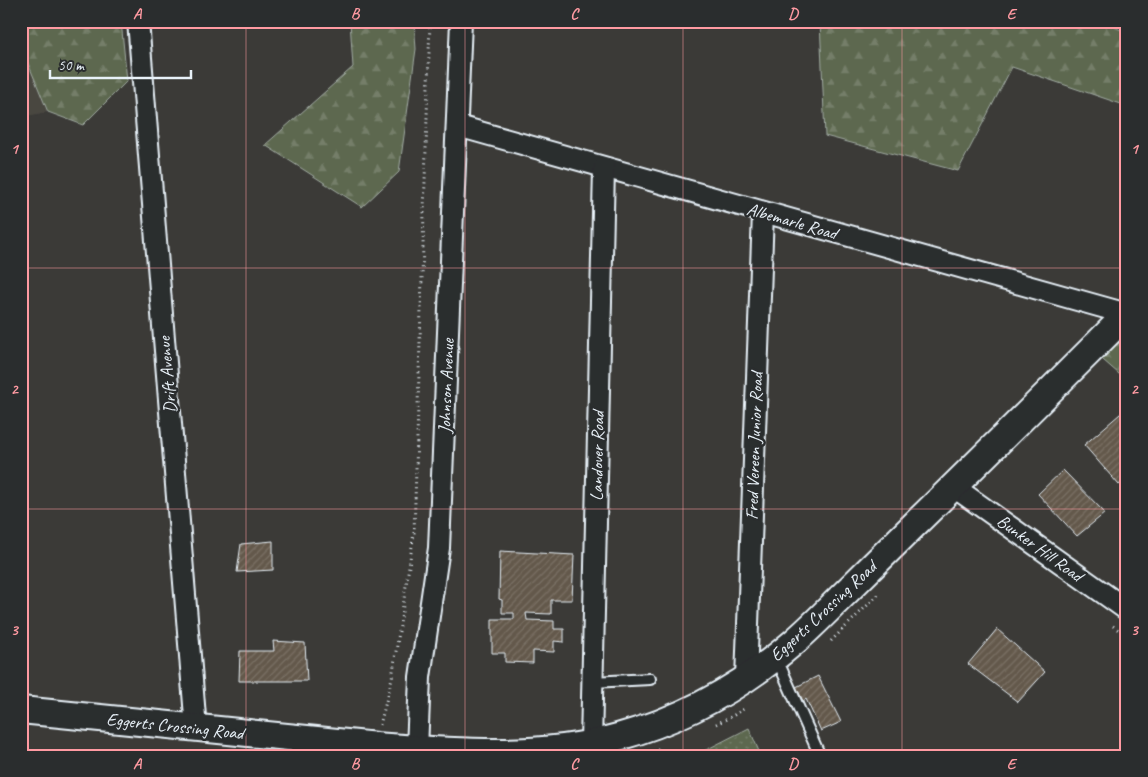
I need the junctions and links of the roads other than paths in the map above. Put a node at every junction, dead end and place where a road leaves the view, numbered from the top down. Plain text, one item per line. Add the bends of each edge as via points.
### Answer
1 (138, 21) edge
2 (461, 21) edge
3 (458, 126) junction
4 (604, 168) junction
5 (763, 213) junction
6 (1127, 314) edge
7 (954, 486) junction
8 (1127, 610) edge
9 (776, 656) junction
10 (650, 679) dead end
11 (746, 679) junction
12 (592, 682) junction
13 (21, 710) edge
14 (196, 729) junction
15 (590, 744) junction
16 (417, 749) junction
17 (820, 756) edge

1 - 14 street, Drift Avenue
2 - 3 street, Johnson Avenue
3 - 4 street, Albemarle Road
3 - 16 street, Johnson Avenue via 439,548 420,677
4 - 5 street, Albemarle Road
4 - 12 street, Landover Road
5 - 6 street, Albemarle Road
5 - 11 street, Fred Vereen Junior Road
6 - 7 street, Eggerts Crossing Road
7 - 8 street, Bunker Hill Road
7 - 9 street, Eggerts Crossing Road
9 - 11 street, Eggerts Crossing Road
9 - 17 lane
10 - 12 lane
11 - 15 street, Eggerts Crossing Road via 668,721
12 - 15 street, Landover Road
13 - 14 street, Eggerts Crossing Road
14 - 16 street, Eggerts Crossing Road
15 - 16 street, Eggerts Crossing Road via 510,752

